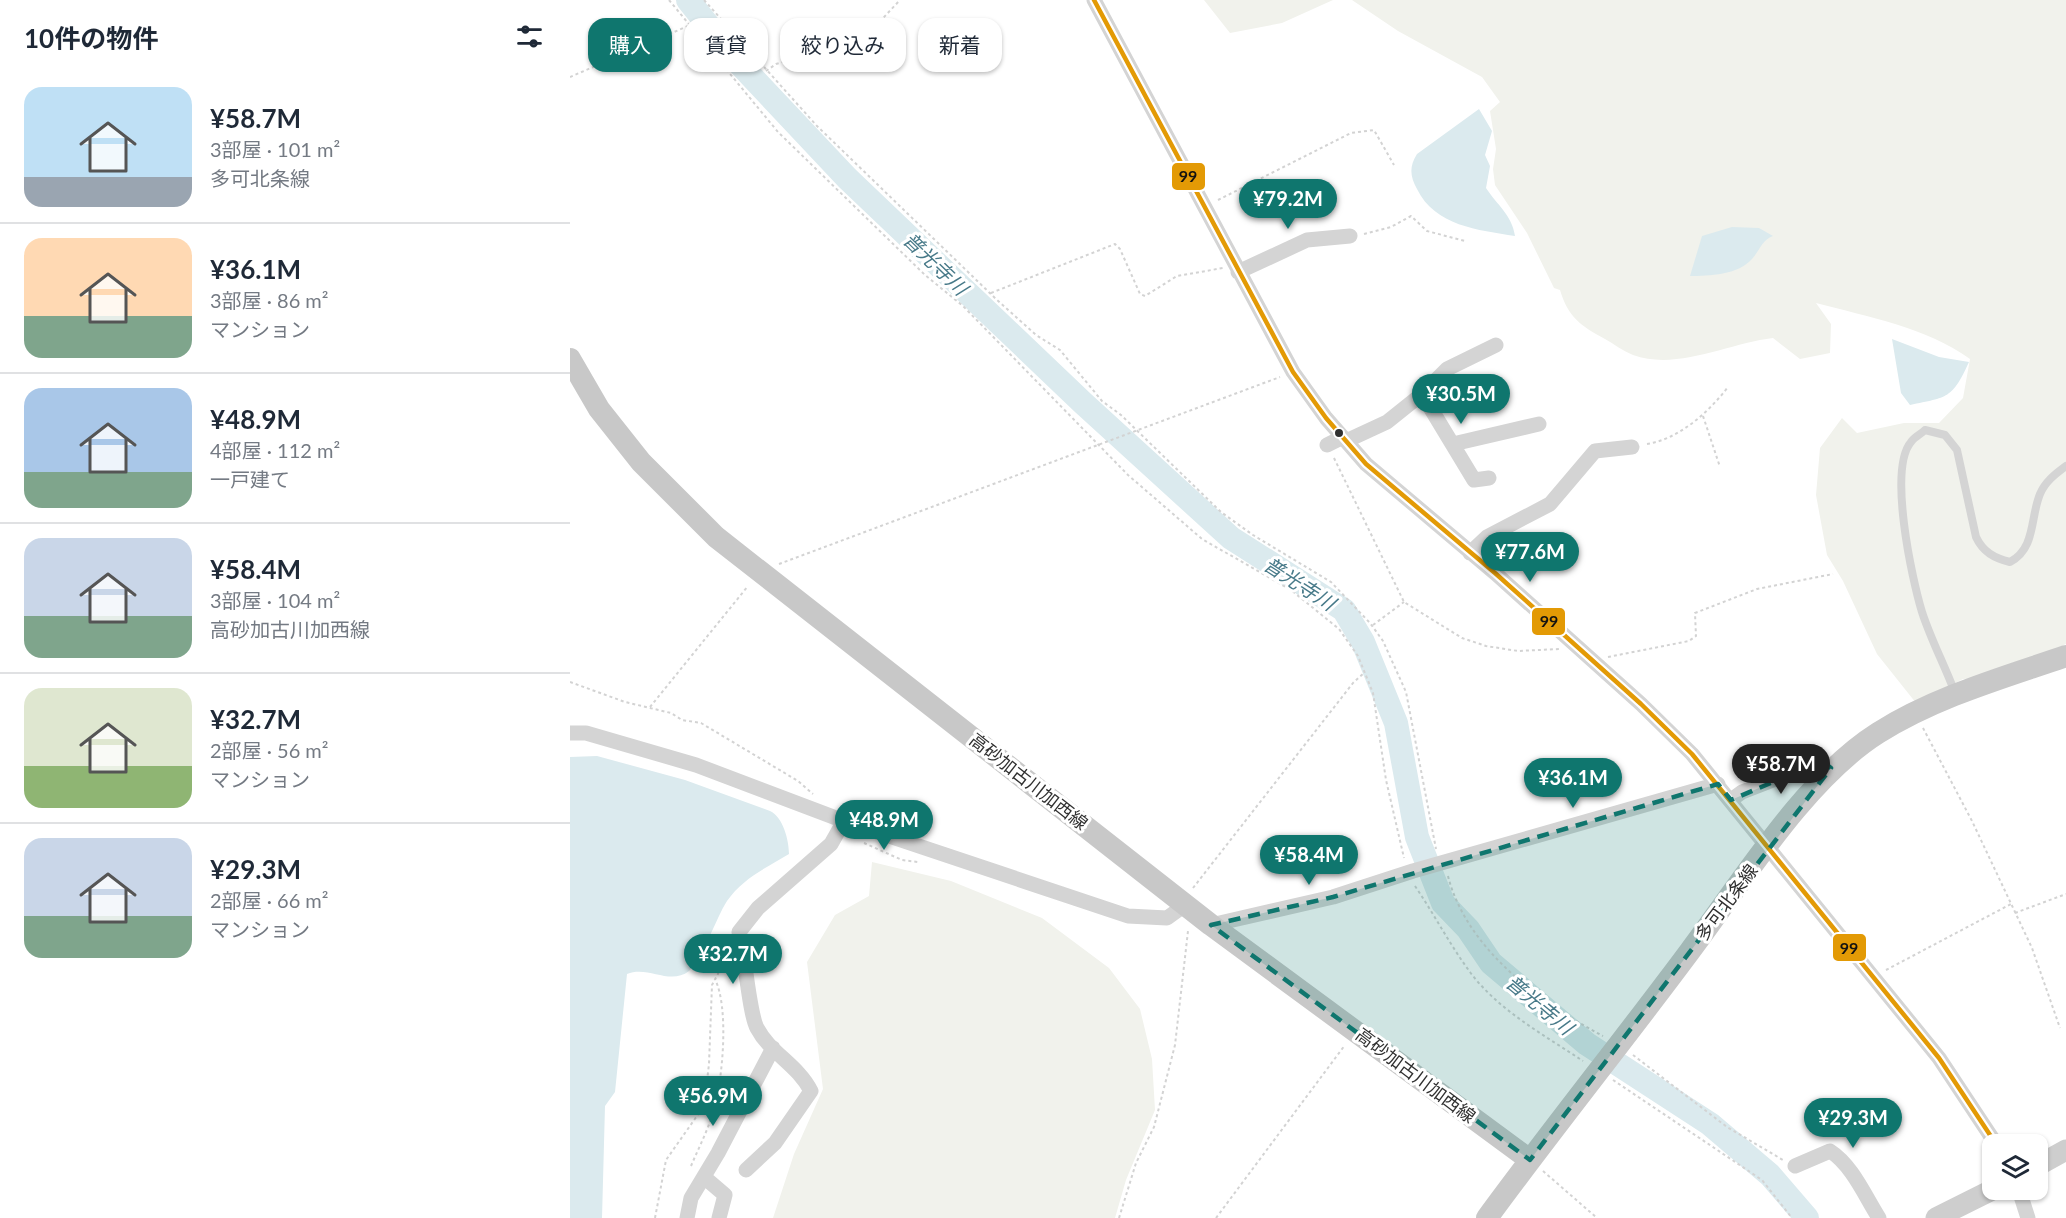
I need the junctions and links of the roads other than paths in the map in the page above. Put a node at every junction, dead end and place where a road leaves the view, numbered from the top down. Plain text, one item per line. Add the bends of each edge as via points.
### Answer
1 (1095, 0) edge
2 (1350, 236) road end
3 (1236, 268) junction
4 (1496, 345) dead end
5 (570, 359) edge
6 (1422, 394) junction
7 (1539, 424) dead end
8 (1344, 439) junction
9 (1328, 444) road end
10 (1453, 444) junction
11 (1632, 447) road end
12 (2066, 466) edge
13 (1489, 478) dead end
14 (1470, 553) junction
15 (2066, 656) edge
16 (1955, 694) junction
17 (570, 734) edge
18 (1831, 768) junction
19 (1718, 784) junction
20 (1731, 800) junction
21 (844, 821) junction
22 (1768, 846) junction
23 (1193, 911) junction
24 (773, 1048) junction
25 (1989, 1134) edge
26 (2066, 1150) edge
27 (1530, 1160) junction
28 (2048, 1160) edge
29 (1795, 1166) road end
30 (746, 1170) dead end
31 (704, 1177) junction
32 (1982, 1195) edge
33 (2022, 1200) edge
34 (687, 1218) edge
35 (719, 1218) edge
36 (1487, 1218) edge
37 (1879, 1218) edge
38 (1936, 1218) edge
39 (2028, 1218) edge

1 - 3 street
2 - 3 street via 1307,240
3 - 8 street via 1293,372
4 - 6 street via 1439,374
5 - 23 main road, 高砂加古川加西線 via 600,409 641,462 716,537
6 - 8 street via 1387,422
6 - 10 street
7 - 10 street
8 - 9 street
8 - 14 street via 1366,464
10 - 13 street via 1474,480
11 - 14 street via 1595,451 1550,504 1487,537
12 - 16 lane via 2046,483 2036,505 2028,545 2010,562 1981,548 1957,450 1945,435 1925,430 1910,442 1902,461 1901,494 1908,552 1922,612
14 - 19 street via 1641,704
15 - 16 main road, 多可北条線
16 - 18 main road, 多可北条線 via 1877,733
17 - 21 street via 586,733 696,765
18 - 20 street via 1822,761 1742,792
18 - 22 main road, 多可北条線
19 - 20 street
19 - 23 street via 1333,897
20 - 22 street
21 - 23 street via 1128,916 1167,918
21 - 24 street via 831,844 758,908 739,932 755,1026
22 - 25 street via 1939,1058
22 - 27 main road, 多可北条線
23 - 27 main road, 高砂加古川加西線
24 - 30 street via 804,1076 811,1091 775,1143
24 - 31 street
26 - 28 street
27 - 36 main road, 多可北条線
29 - 37 street via 1830,1151 1838,1156
31 - 34 street via 691,1198
31 - 35 street via 724,1195
32 - 38 street
33 - 39 street

